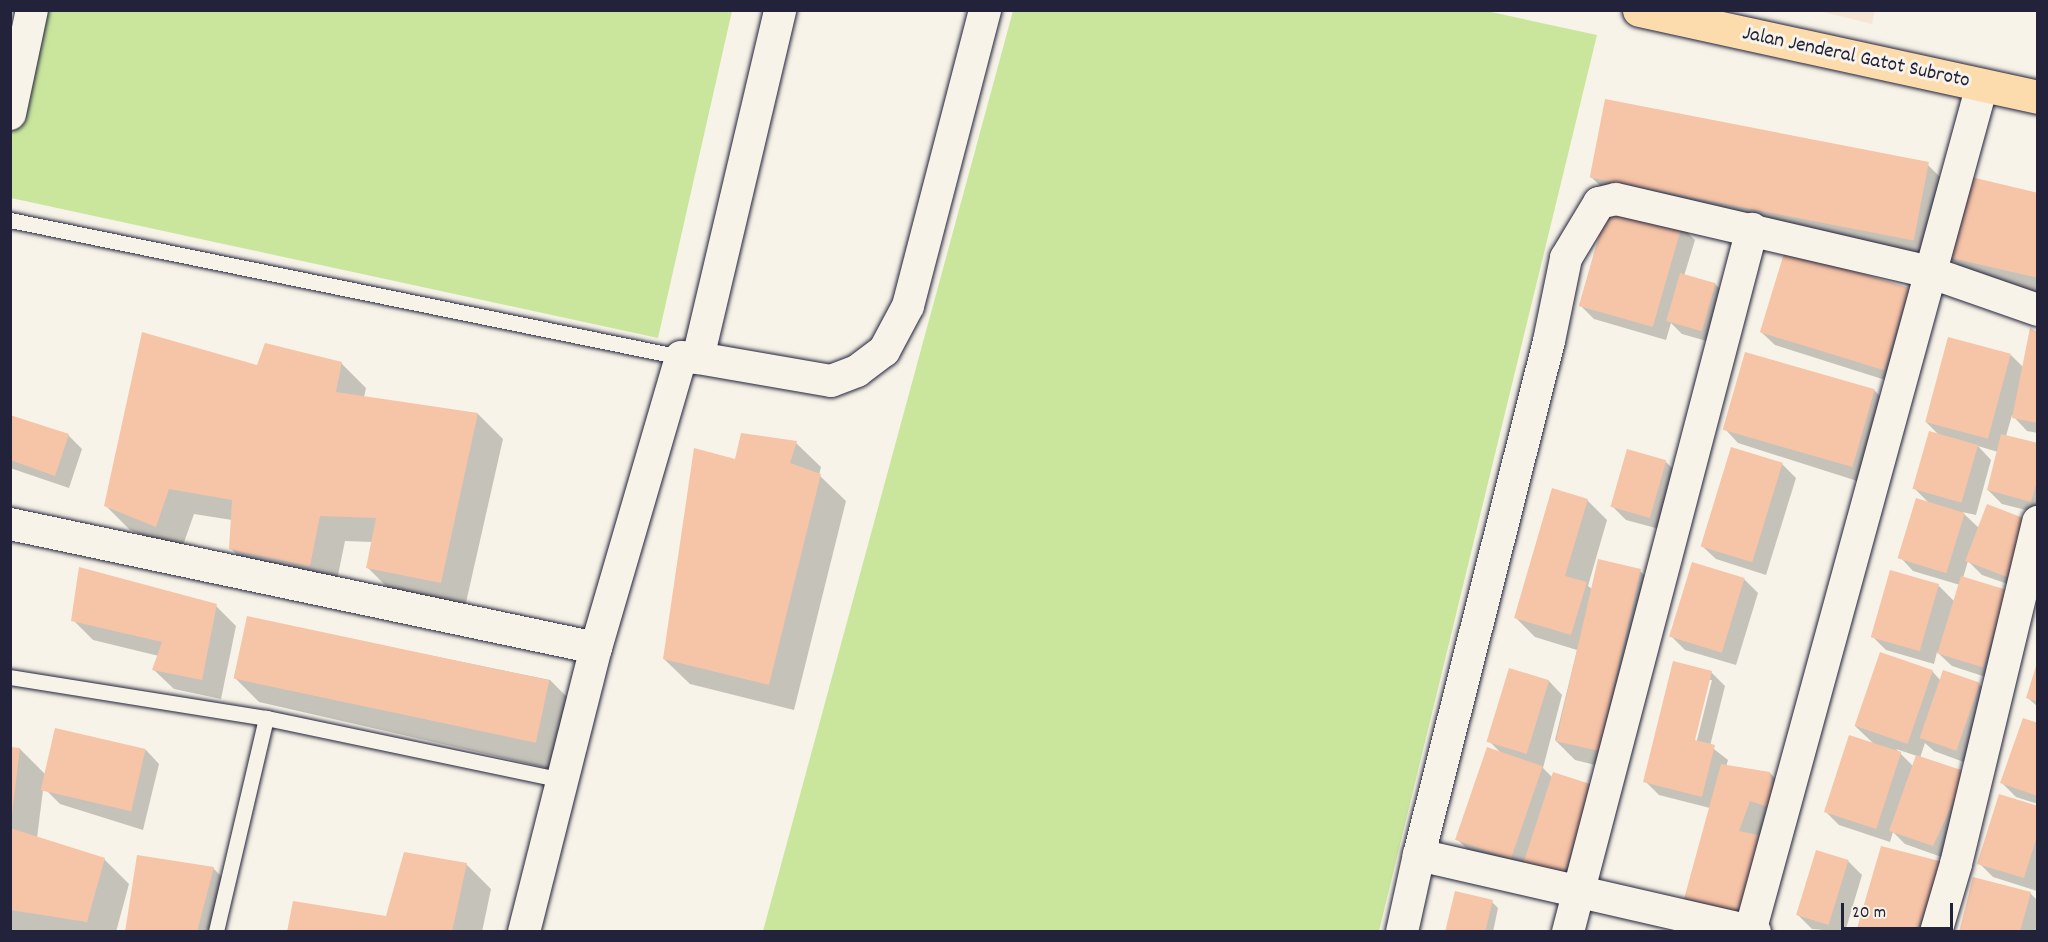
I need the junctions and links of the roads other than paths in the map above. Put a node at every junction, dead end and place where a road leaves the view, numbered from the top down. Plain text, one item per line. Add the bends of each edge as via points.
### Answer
1 (32, 10) edge
2 (780, 10) edge
3 (985, 10) edge
4 (1639, 10) edge
5 (1982, 85) junction
6 (2037, 97) edge
7 (10, 114) edge
8 (10, 220) edge
9 (1752, 229) junction
10 (1929, 272) junction
11 (2037, 310) edge
12 (690, 358) junction
13 (2037, 522) edge
14 (10, 524) edge
15 (596, 648) junction
16 (10, 677) edge
17 (266, 718) junction
18 (561, 780) junction
19 (1419, 855) junction
20 (1579, 891) junction
21 (1751, 931) edge
22 (216, 932) edge
23 (524, 932) edge
24 (1402, 932) edge
25 (1569, 932) edge
26 (1936, 932) edge

1 - 7 street
2 - 12 street
3 - 12 street via 908,306 884,351 857,371 831,381
4 - 5 highway, Jalan Jenderal Gatot Subroto
5 - 6 highway, Jalan Jenderal Gatot Subroto
5 - 10 street
8 - 12 lane
9 - 10 street
9 - 19 street via 1616,199 1599,203 1582,225 1566,258 1549,341
9 - 20 street
10 - 11 street
10 - 21 street
12 - 15 street
13 - 26 street via 1956,864
14 - 15 street
15 - 18 street
16 - 17 lane
17 - 18 lane
17 - 22 lane
18 - 23 street
19 - 20 street
19 - 24 street
20 - 21 street
20 - 25 street

